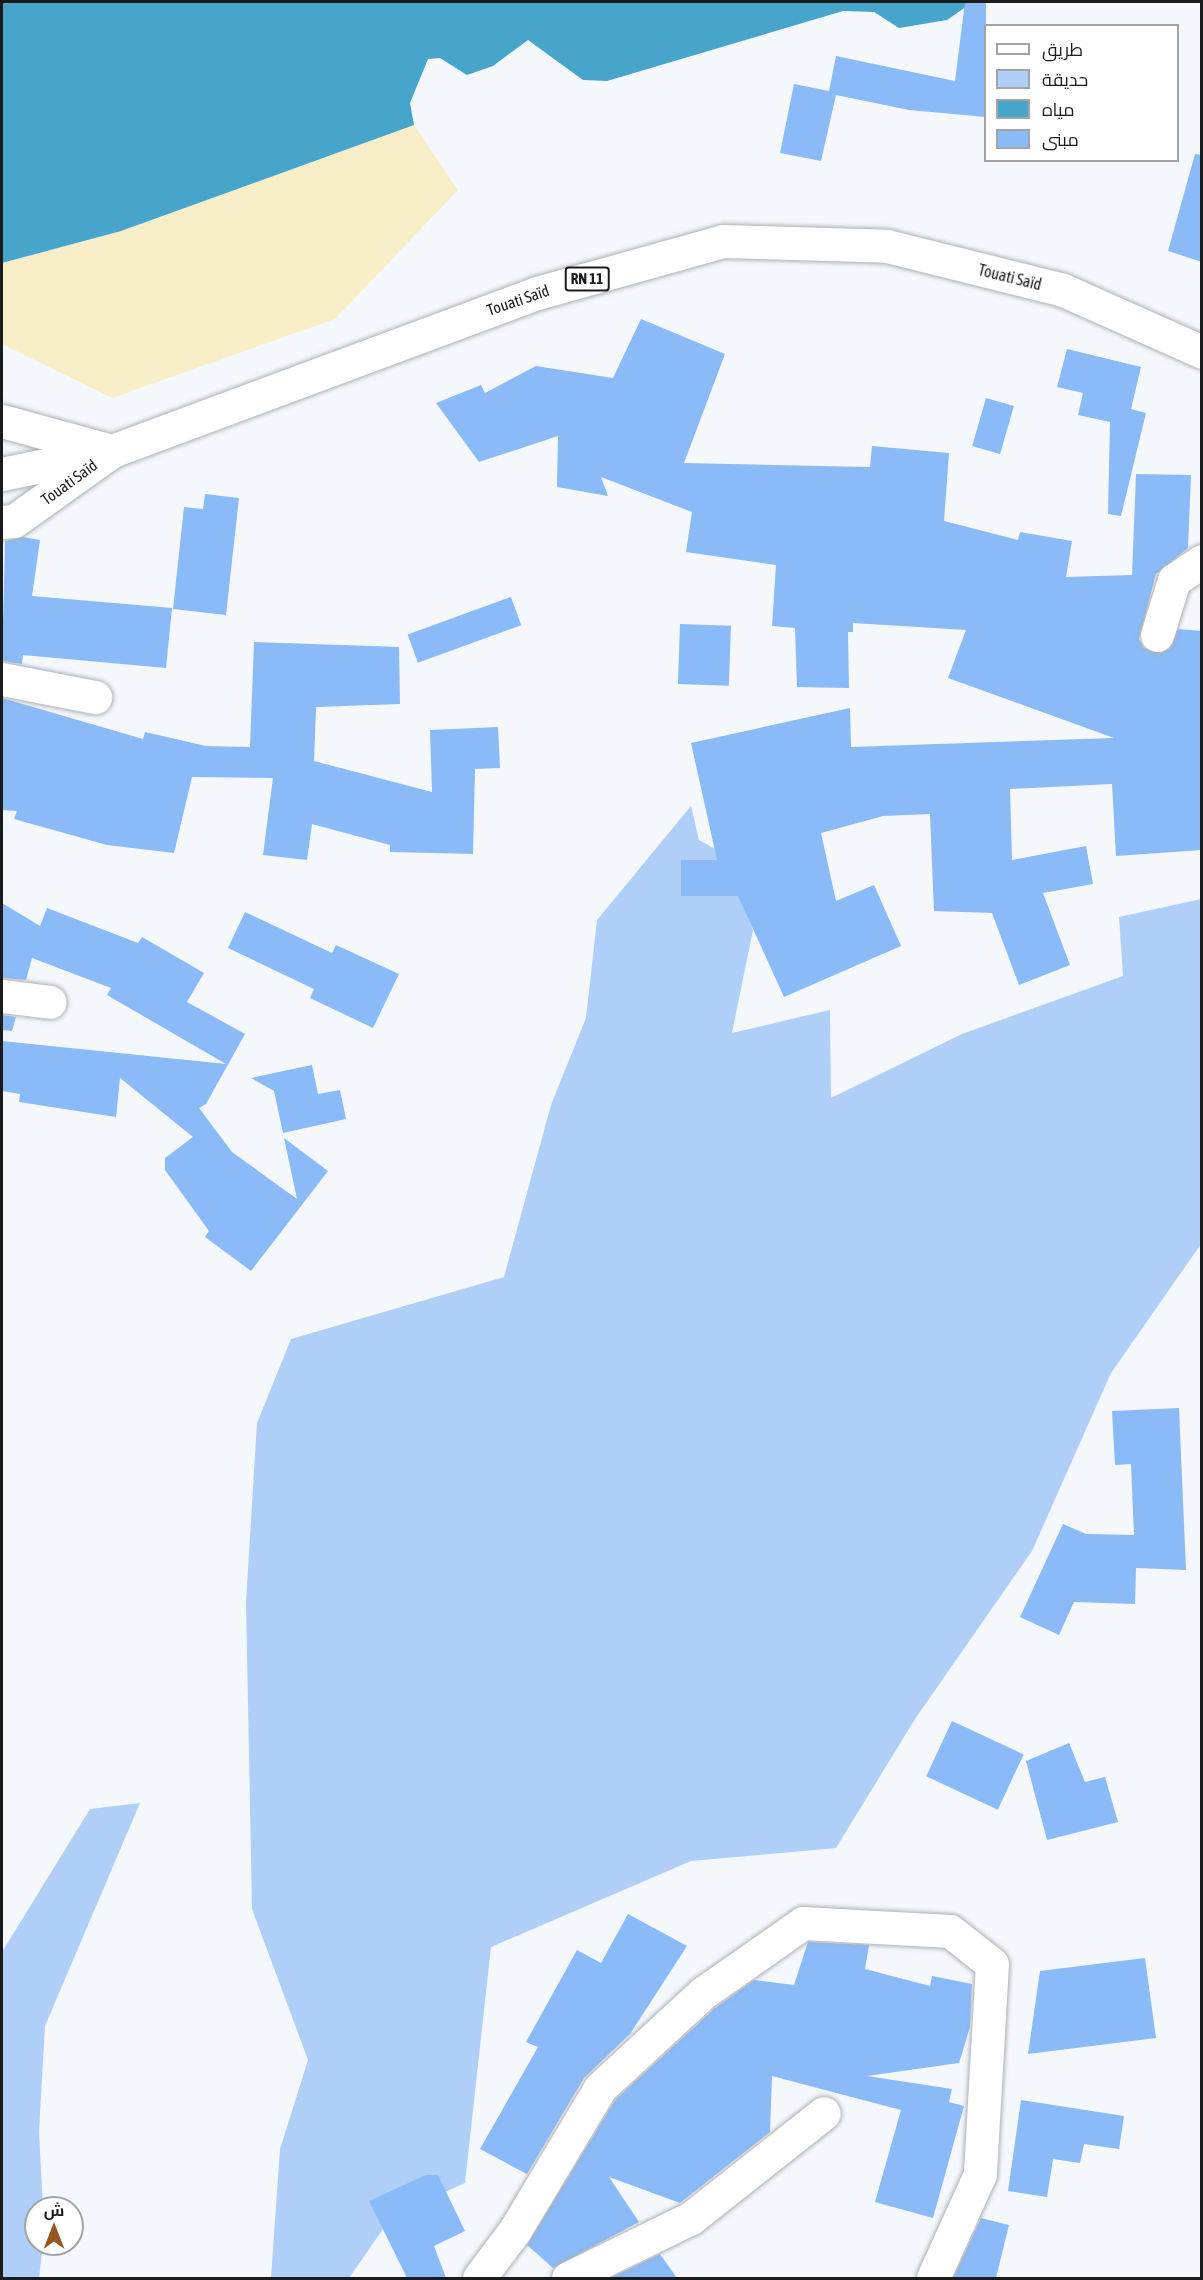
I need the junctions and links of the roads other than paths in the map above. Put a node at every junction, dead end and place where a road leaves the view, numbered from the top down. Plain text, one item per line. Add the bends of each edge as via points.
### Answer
1 (1202, 352) edge
2 (2, 421) edge
3 (111, 451) junction
4 (2, 474) edge
5 (2, 522) edge
6 (1202, 561) edge
7 (1157, 635) dead end
8 (2, 679) edge
9 (95, 697) dead end
10 (2, 996) edge
11 (50, 1002) dead end
12 (824, 2113) dead end
13 (479, 2278) edge
14 (568, 2278) edge
15 (933, 2278) edge

1 - 3 street, Touati Saïd / RN 11 via 1063,290 887,246 723,241 537,293
2 - 3 street
3 - 4 street
3 - 5 street, Touati Saïd / RN 11 via 14,521
6 - 7 street via 1174,579
8 - 9 street
10 - 11 street
12 - 14 street via 691,2218
13 - 15 street via 515,2230 600,2088 703,1993 803,1923 950,1931 992,1964 980,2174

